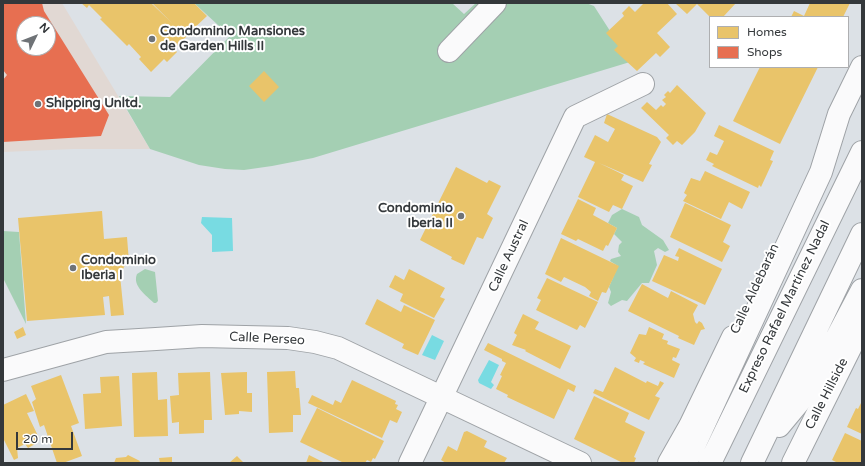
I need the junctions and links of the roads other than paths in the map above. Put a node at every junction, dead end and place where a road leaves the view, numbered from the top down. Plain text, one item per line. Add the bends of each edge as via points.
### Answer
1 (495, 3) edge
2 (449, 51) dead end
3 (862, 67) edge
4 (644, 84) dead end
5 (839, 114) junction
6 (862, 152) edge
7 (862, 234) edge
8 (862, 290) edge
9 (862, 324) edge
10 (3, 370) edge
11 (441, 397) junction
12 (754, 459) edge
13 (410, 463) edge
14 (580, 463) edge
15 (669, 463) edge
16 (686, 463) edge
17 (710, 463) edge
18 (793, 463) edge

1 - 2 main road
3 - 5 main road
4 - 11 main road, Calle Austral via 575,117
5 - 15 main road, Calle Aldebarán via 690,426
5 - 16 main road via 821,172
6 - 17 main road, Expreso Rafael Martínez Nadal
7 - 12 main road
8 - 12 main road via 809,390
9 - 18 main road, Calle Hillside
10 - 11 main road, Calle Perseo via 106,342 202,336 288,338 338,348
11 - 13 main road, Calle Austral
11 - 14 main road, Calle Perseo

